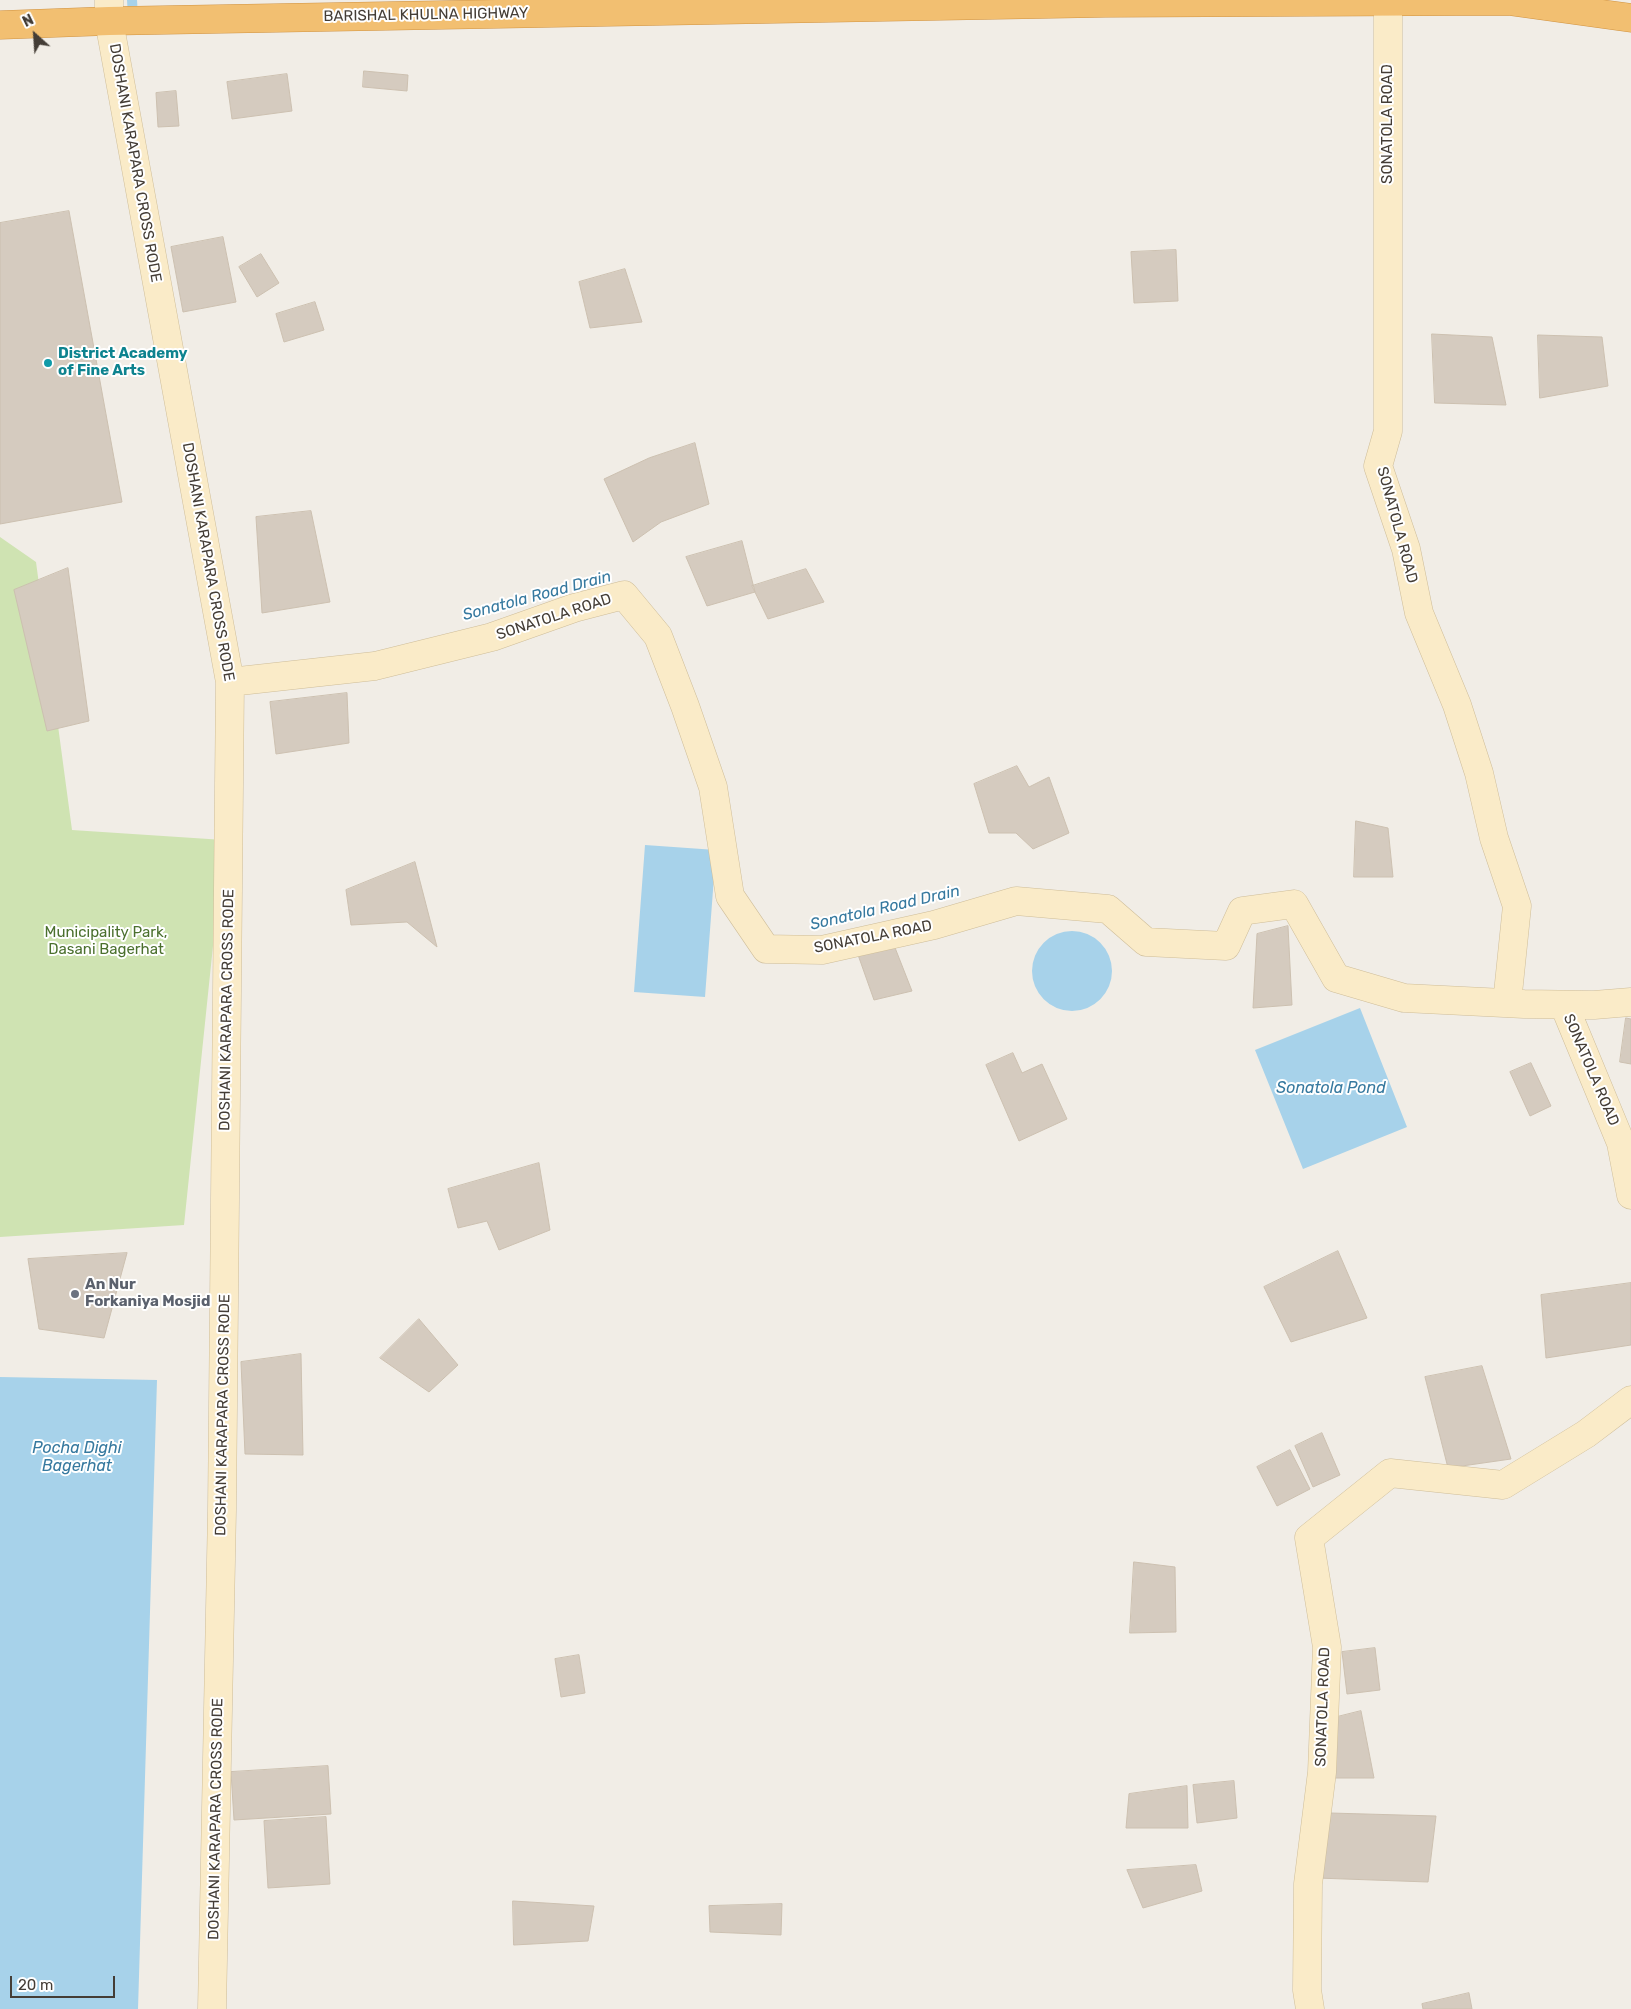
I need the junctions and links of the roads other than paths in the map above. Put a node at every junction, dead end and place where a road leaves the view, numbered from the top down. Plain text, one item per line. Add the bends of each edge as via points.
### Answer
1 (1388, 1) edge
2 (109, 11) edge
3 (1631, 18) edge
4 (0, 25) edge
5 (230, 682) junction
6 (1631, 1002) edge
7 (1507, 1004) junction
8 (1564, 1005) junction
9 (1631, 1195) edge
10 (1631, 1400) edge
11 (212, 2009) edge
12 (1310, 2009) edge

1 - 2 highway, BARISHAL KHULNA HIGHWAY
1 - 3 highway, BARISHAL KHULNA HIGHWAY via 1508,0
1 - 7 street, SONATOLA ROAD via 1388,430 1378,466 1406,548 1419,613 1457,705 1479,772 1494,838 1517,906
2 - 4 highway, BARISHAL KHULNA HIGHWAY
2 - 5 street, DOSHANI KARAPARA CROSS RODE
5 - 7 street, SONATOLA ROAD via 375,666 492,637 574,608 624,595 658,636 712,787 730,896 766,949 822,950 934,925 1016,901 1108,909 1146,942 1226,946 1242,911 1294,904 1336,978 1404,998
5 - 11 street, DOSHANI KARAPARA CROSS RODE via 222,1510
6 - 8 street, SONATOLA ROAD
7 - 8 street, SONATOLA ROAD
8 - 9 street, SONATOLA ROAD via 1621,1142
10 - 12 street, SONATOLA ROAD via 1586,1434 1503,1485 1390,1472 1309,1538 1326,1647 1322,1772 1308,1884 1307,1990

